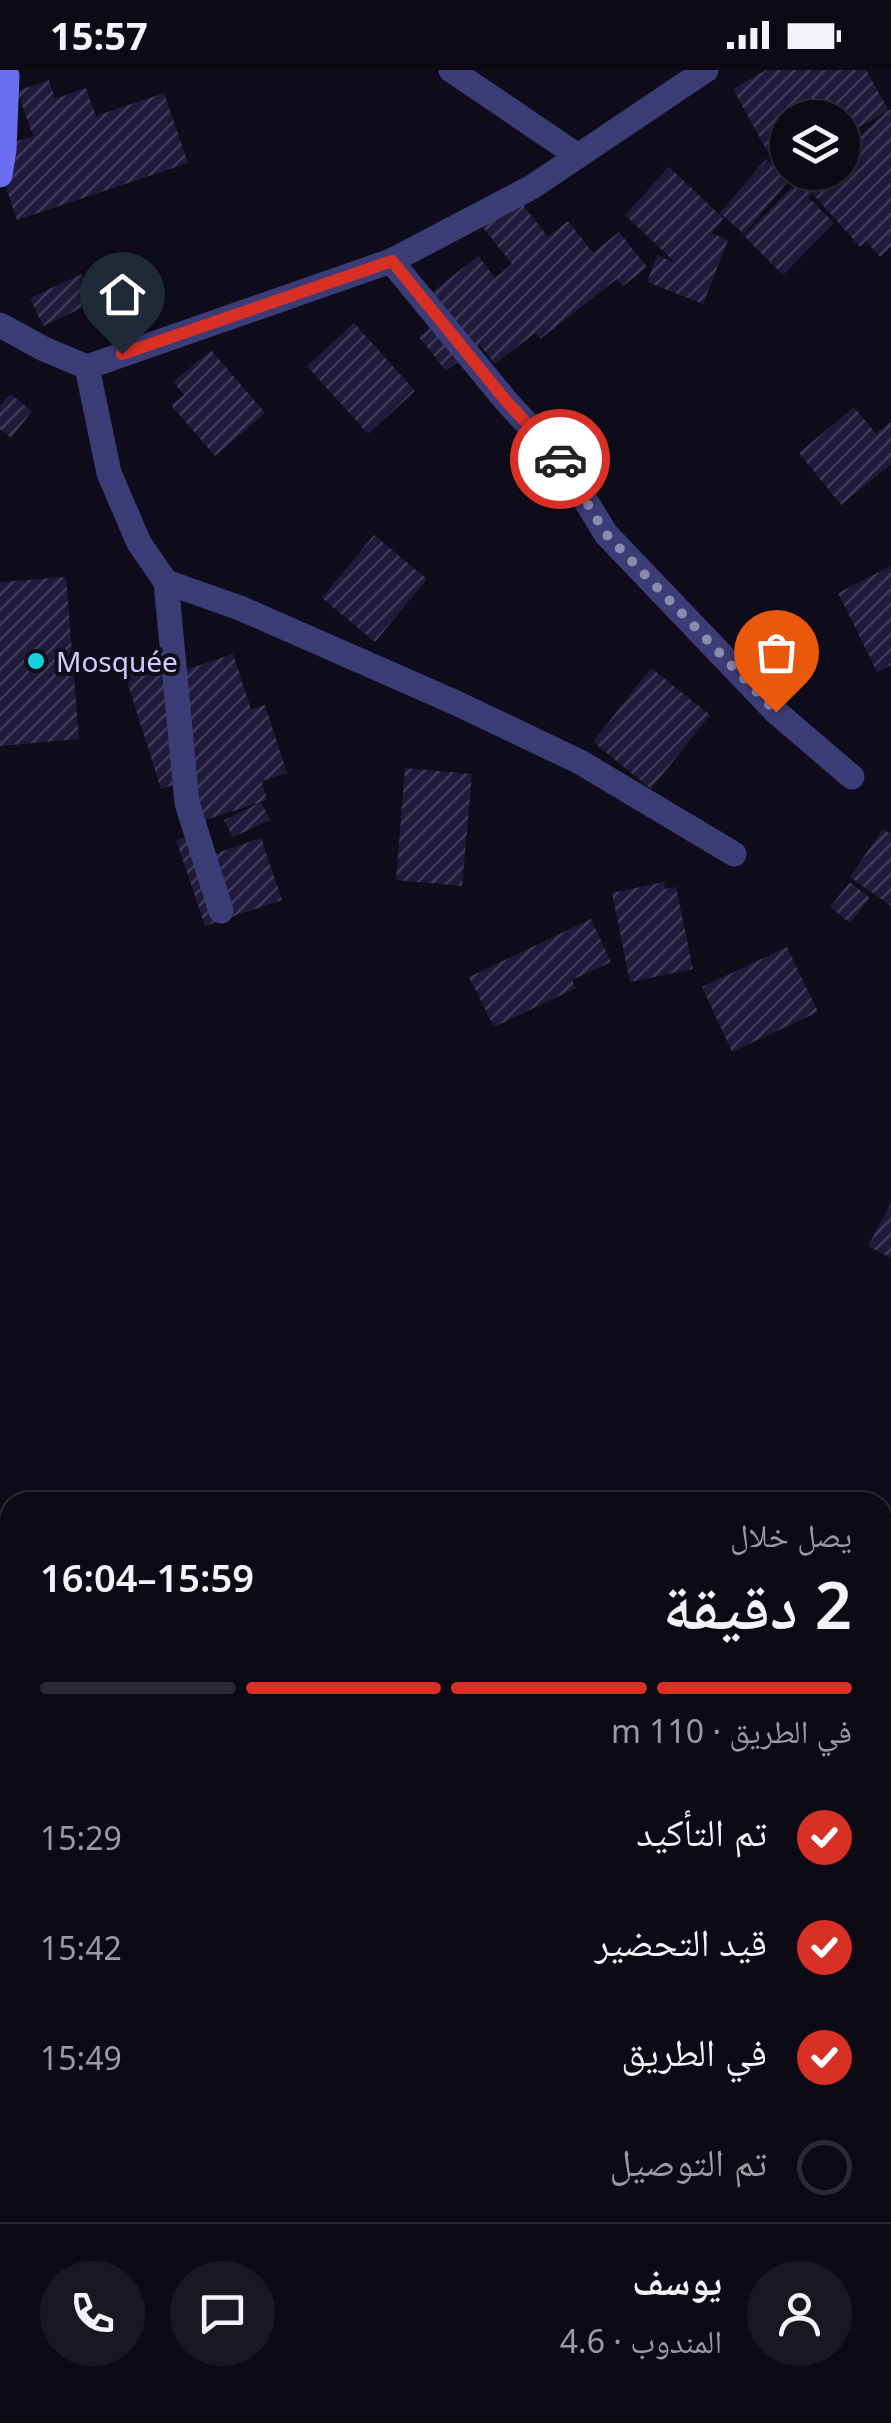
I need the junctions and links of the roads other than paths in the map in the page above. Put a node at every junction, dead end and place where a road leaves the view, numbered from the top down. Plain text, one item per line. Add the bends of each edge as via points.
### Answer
1 (5, 70) edge
2 (451, 70) edge
3 (706, 70) edge
4 (578, 156) junction
5 (0, 174) edge
6 (392, 261) junction
7 (0, 325) edge
8 (87, 367) junction
9 (166, 582) junction
10 (852, 777) dead end
11 (734, 854) dead end
12 (221, 911) dead end

1 - 5 street
2 - 4 street
3 - 4 street
4 - 6 street
6 - 8 street
6 - 10 street via 562,462 606,534 776,712
7 - 8 street
8 - 9 street via 109,473 139,543
9 - 11 street via 240,608 580,762
9 - 12 street via 187,803

